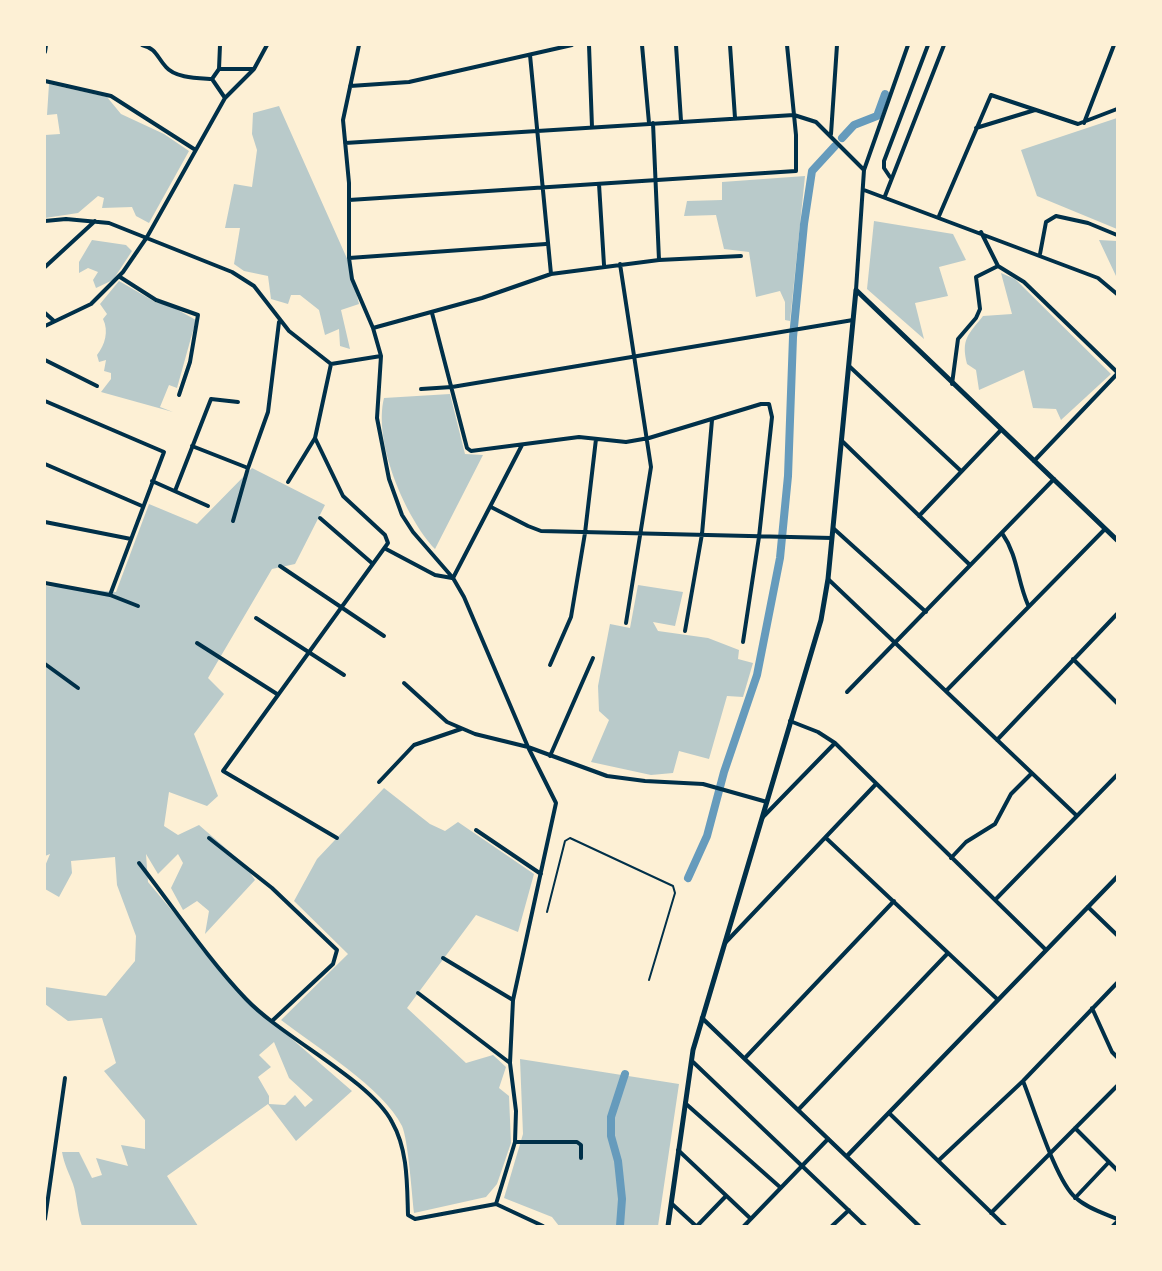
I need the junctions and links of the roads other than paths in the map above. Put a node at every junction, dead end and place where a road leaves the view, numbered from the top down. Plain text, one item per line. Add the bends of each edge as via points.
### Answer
1 (46, 45) edge
2 (142, 45) edge
3 (220, 45) edge
4 (267, 45) edge
5 (359, 45) edge
6 (570, 45) edge
7 (589, 45) edge
8 (642, 45) edge
9 (676, 45) edge
10 (730, 45) edge
11 (787, 45) edge
12 (837, 45) edge
13 (908, 45) edge
14 (928, 45) edge
15 (945, 45) edge
16 (1114, 45) edge
17 (45, 52) edge
18 (530, 55) junction
19 (219, 69) junction
20 (254, 69) junction
21 (212, 79) junction
22 (45, 81) edge
23 (350, 86) junction
24 (225, 98) junction
25 (1117, 109) edge
26 (1036, 110) junction
27 (794, 115) junction
28 (735, 118) junction
29 (681, 121) junction
30 (651, 123) junction
31 (1083, 124) junction
32 (592, 127) junction
33 (976, 128) junction
34 (538, 130) junction
35 (831, 134) junction
36 (345, 142) junction
37 (194, 149) junction
38 (864, 170) junction
39 (890, 177) junction
40 (655, 180) junction
41 (599, 184) junction
42 (541, 187) junction
43 (864, 190) junction
44 (885, 196) junction
45 (349, 200) junction
46 (939, 216) junction
47 (96, 220) junction
48 (45, 221) edge
49 (981, 232) junction
50 (1117, 235) edge
51 (147, 237) junction
52 (546, 244) junction
53 (1040, 254) junction
54 (741, 256) dead end
55 (349, 258) junction
56 (659, 260) junction
57 (620, 264) junction
58 (604, 265) junction
59 (998, 266) junction
60 (45, 267) edge
61 (550, 274) junction
62 (120, 277) junction
63 (856, 290) junction
64 (1117, 294) edge
65 (45, 313) edge
66 (432, 313) junction
67 (853, 320) junction
68 (54, 321) junction
69 (279, 321) junction
70 (45, 326) edge
71 (374, 328) junction
72 (634, 355) junction
73 (381, 356) junction
74 (45, 360) edge
75 (331, 364) junction
76 (848, 366) junction
77 (1117, 373) edge
78 (952, 385) junction
79 (97, 386) dead end
80 (452, 387) junction
81 (421, 390) dead end
82 (179, 395) dead end
83 (45, 401) edge
84 (238, 402) dead end
85 (712, 420) junction
86 (1001, 430) junction
87 (315, 438) junction
88 (649, 438) junction
89 (596, 439) junction
90 (841, 440) junction
91 (522, 445) junction
92 (192, 446) junction
93 (1034, 460) junction
94 (45, 464) edge
95 (248, 468) junction
96 (961, 471) junction
97 (1054, 479) junction
98 (152, 481) junction
99 (288, 482) dead end
100 (175, 491) junction
101 (142, 506) junction
102 (208, 506) dead end
103 (491, 507) junction
104 (919, 516) junction
105 (320, 518) dead end
106 (234, 520) dead end
107 (45, 522) edge
108 (833, 527) junction
109 (1105, 529) junction
110 (585, 533) junction
111 (641, 533) junction
112 (1002, 533) junction
113 (702, 534) junction
114 (759, 537) junction
115 (832, 538) junction
116 (131, 539) junction
117 (1117, 540) edge
118 (386, 549) junction
119 (373, 564) junction
120 (970, 564) junction
121 (280, 567) dead end
122 (453, 578) junction
123 (828, 579) junction
124 (45, 583) edge
125 (110, 595) junction
126 (1028, 605) junction
127 (138, 606) dead end
128 (343, 608) junction
129 (926, 612) junction
130 (1117, 614) edge
131 (256, 618) dead end
132 (626, 623) dead end
133 (685, 631) dead end
134 (384, 636) dead end
135 (743, 642) dead end
136 (196, 643) dead end
137 (897, 643) junction
138 (310, 651) junction
139 (593, 658) dead end
140 (1073, 659) junction
141 (45, 664) edge
142 (550, 664) dead end
143 (344, 675) dead end
144 (404, 683) dead end
145 (78, 688) dead end
146 (946, 691) junction
147 (847, 692) dead end
148 (277, 694) junction
149 (1117, 703) edge
150 (790, 721) junction
151 (462, 729) junction
152 (997, 740) junction
153 (835, 743) junction
154 (528, 747) junction
155 (550, 756) junction
156 (1031, 774) junction
157 (1117, 775) edge
158 (379, 782) dead end
159 (876, 784) junction
160 (767, 802) junction
161 (1076, 814) junction
162 (762, 818) junction
163 (476, 831) dead end
164 (209, 838) dead end
165 (337, 838) dead end
166 (826, 838) junction
167 (951, 858) junction
168 (139, 863) dead end
169 (541, 874) junction
170 (1117, 877) edge
171 (995, 900) junction
172 (894, 901) junction
173 (1088, 906) junction
174 (547, 912) dead end
175 (1117, 935) edge
176 (723, 945) junction
177 (1045, 949) junction
178 (948, 953) junction
179 (443, 958) dead end
180 (649, 980) dead end
181 (1117, 982) edge
182 (418, 993) dead end
183 (997, 999) junction
184 (513, 1000) junction
185 (1092, 1008) junction
186 (702, 1018) junction
187 (272, 1021) junction
188 (1117, 1057) edge
189 (745, 1058) junction
190 (691, 1061) junction
191 (510, 1063) junction
192 (65, 1078) dead end
193 (1023, 1081) junction
194 (1117, 1086) edge
195 (685, 1102) junction
196 (799, 1109) junction
197 (889, 1113) junction
198 (1076, 1128) junction
199 (829, 1138) junction
200 (515, 1142) junction
201 (678, 1150) junction
202 (1052, 1152) junction
203 (847, 1156) junction
204 (580, 1158) dead end
205 (938, 1161) junction
206 (1109, 1162) junction
207 (803, 1165) junction
208 (1117, 1170) edge
209 (781, 1188) junction
210 (726, 1196) junction
211 (1075, 1198) junction
212 (671, 1203) junction
213 (496, 1204) junction
214 (849, 1210) junction
215 (991, 1214) junction
216 (45, 1219) edge
217 (751, 1219) junction
218 (1117, 1220) edge
219 (543, 1226) edge
220 (668, 1226) edge
221 (697, 1226) edge
222 (744, 1226) edge
223 (832, 1226) edge
224 (863, 1226) edge
225 (919, 1226) edge
226 (1005, 1226) edge
227 (1113, 1226) edge

1 - 17 street
2 - 21 street via 158,53 170,70
3 - 19 street
4 - 20 street
5 - 23 street
6 - 18 street
7 - 32 street
8 - 30 street
9 - 29 street
10 - 28 street
11 - 27 street
12 - 35 street
13 - 38 street
14 - 39 street via 884,161
15 - 39 street
16 - 31 street
18 - 23 street via 409,82
18 - 34 street
19 - 20 street
19 - 21 street
20 - 24 street
21 - 24 street
22 - 37 street via 111,96
23 - 36 street via 343,120
24 - 37 street
25 - 31 street
26 - 31 street
26 - 33 street
26 - 33 street via 991,95
27 - 28 street
27 - 35 street via 816,122
27 - 40 street via 796,171
28 - 29 street
29 - 30 street
30 - 32 street
30 - 40 street
32 - 34 street
33 - 46 street
34 - 36 street
34 - 42 street
35 - 38 street
36 - 45 street
37 - 51 street
38 - 43 street
39 - 44 street
40 - 41 street
40 - 56 street
41 - 42 street
41 - 58 street
42 - 45 street
42 - 52 street
43 - 44 street
43 - 63 street
44 - 46 street
45 - 55 street
46 - 49 street
47 - 48 street
47 - 51 street
47 - 60 street
49 - 53 street
49 - 59 street
50 - 53 street via 1056,216 1047,222
51 - 62 street
51 - 69 street via 244,278
52 - 55 street
52 - 61 street
53 - 64 street via 1098,278
54 - 56 street
55 - 71 street via 352,279
56 - 57 street
57 - 58 street
57 - 72 street
58 - 61 street
59 - 77 street via 1024,282
59 - 78 street via 976,277 978,315 958,339
61 - 66 street
62 - 68 street via 91,304
62 - 82 street via 156,300 198,315 190,362
63 - 67 main road
63 - 78 main road
65 - 68 street
66 - 71 street
66 - 80 street
67 - 72 street
67 - 76 main road
68 - 70 street
69 - 75 street
69 - 95 street via 268,412
71 - 73 street
72 - 80 street
72 - 88 street
73 - 75 street
73 - 122 street via 376,418 394,497 413,532
74 - 79 street
75 - 87 street
76 - 90 main road
76 - 96 street
77 - 93 street
78 - 86 main road
80 - 81 street
80 - 91 street via 467,448 471,451
83 - 98 street via 164,452
84 - 92 street via 211,399
85 - 88 street
85 - 113 street
85 - 114 street via 769,404 772,417
86 - 93 main road
86 - 96 street
87 - 99 street
87 - 118 street via 343,496 385,535
88 - 89 street via 615,442
88 - 111 street via 651,467
89 - 91 street via 556,438
89 - 110 street
90 - 104 street
90 - 108 main road
91 - 103 street
92 - 95 street
92 - 100 street
93 - 97 main road
94 - 101 street
95 - 106 street
96 - 104 street
97 - 109 main road
97 - 112 street
98 - 100 street
98 - 101 street
100 - 102 street
101 - 116 street
103 - 110 street via 534,529
103 - 122 street
104 - 120 street
105 - 119 street
107 - 116 street
108 - 115 main road
108 - 129 street
109 - 117 main road
109 - 126 street
110 - 111 street
110 - 142 street via 571,617
111 - 113 street
111 - 132 street
112 - 120 street
112 - 126 street via 1014,555
113 - 114 street
113 - 133 street
114 - 115 street
114 - 135 street
115 - 123 main road
116 - 125 street
118 - 119 street
118 - 122 street via 435,574
119 - 128 street
120 - 129 street
121 - 128 street
122 - 154 street via 492,657
123 - 137 street
123 - 150 main road via 821,620
124 - 125 street
125 - 127 street
126 - 146 street
128 - 134 street
128 - 138 street
129 - 137 street
130 - 140 street
131 - 138 street
136 - 148 street
137 - 146 street
137 - 147 street
138 - 143 street
138 - 148 street
139 - 155 street
140 - 149 street
140 - 152 street
141 - 145 street
144 - 151 street via 433,711
146 - 152 street
148 - 165 street via 223,774
150 - 153 street
150 - 160 main road
151 - 154 street
151 - 158 street via 414,745
152 - 156 street
153 - 159 street
153 - 162 street
154 - 155 street
154 - 169 street via 556,803
155 - 160 street via 607,776 721,788
156 - 161 street
156 - 167 street via 1011,794 996,824 966,842
157 - 161 street
159 - 166 street
159 - 167 street
160 - 162 main road
161 - 171 street
162 - 176 main road
163 - 169 street
164 - 187 street via 272,888 337,950 333,964
166 - 172 street
166 - 176 street
167 - 171 street
168 - 187 street via 247,1000
169 - 184 street
170 - 173 street
171 - 177 street
172 - 178 street
172 - 189 street
173 - 175 street
173 - 177 street
174 - 180 lane via 565,841 570,838 673,886 675,893
176 - 186 main road
177 - 183 street
178 - 183 street
178 - 196 street
179 - 184 street
181 - 185 street
182 - 191 street
183 - 197 street
184 - 191 street
185 - 188 street
185 - 193 street
186 - 189 street
186 - 190 main road
187 - 213 street via 354,1082 392,1120 405,1161 408,1215 412,1218
189 - 196 street
190 - 195 main road
190 - 207 street
191 - 200 street
192 - 216 street
193 - 202 street
193 - 205 street
194 - 198 street
195 - 201 main road
195 - 209 street
196 - 199 street
197 - 203 street
197 - 205 street
198 - 202 street
198 - 206 street
199 - 203 street
199 - 207 street
200 - 204 street via 578,1142
200 - 213 street
201 - 210 street
201 - 212 main road
202 - 211 street via 1059,1178
202 - 215 street
203 - 225 street
205 - 215 street
206 - 208 street
206 - 211 street
207 - 209 street
207 - 214 street
209 - 217 street
210 - 217 street
210 - 221 street
211 - 218 street
212 - 220 main road
212 - 221 street
213 - 219 street
214 - 223 street
214 - 224 street
215 - 226 street
217 - 222 street
218 - 227 street

